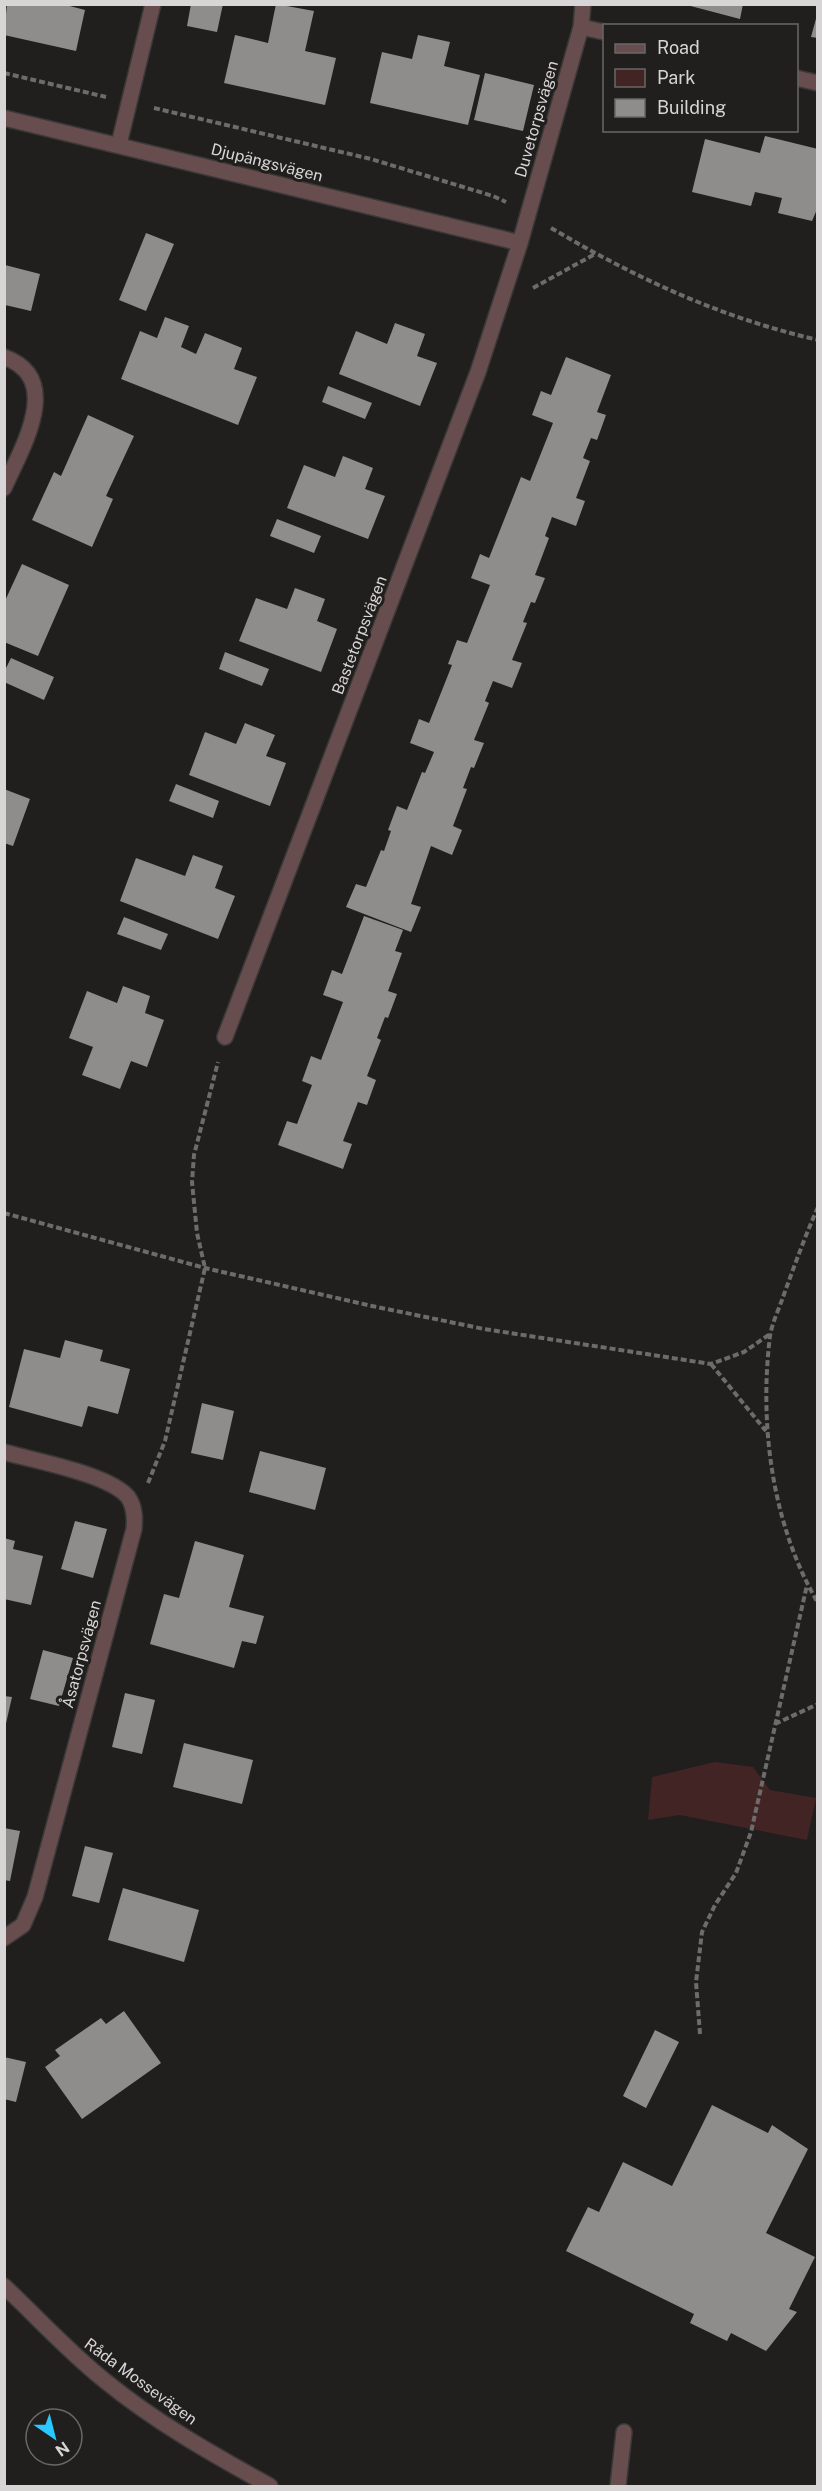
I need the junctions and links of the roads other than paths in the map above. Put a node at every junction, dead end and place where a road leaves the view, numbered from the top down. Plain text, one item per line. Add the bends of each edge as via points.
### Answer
1 (153, 4) edge
2 (583, 4) edge
3 (581, 27) junction
4 (603, 32) edge
5 (798, 78) edge
6 (818, 83) edge
7 (4, 118) edge
8 (119, 144) junction
9 (520, 243) junction
10 (4, 357) edge
11 (4, 489) edge
12 (225, 1037) road end
13 (4, 1452) edge
14 (4, 1938) edge
15 (4, 2286) edge
16 (624, 2432) dead end
17 (270, 2487) edge
18 (618, 2487) edge

1 - 8 street
2 - 3 street, Duvetorpsvägen
3 - 4 street
3 - 9 street, Duvetorpsvägen
5 - 6 street
7 - 8 street, Djupängsvägen
8 - 9 street, Djupängsvägen
9 - 12 street, Bastetorpsvägen via 478,372
10 - 11 street via 27,371 36,390 37,407
13 - 14 street, Åsatorpsvägen via 101,1479 119,1488 130,1499 135,1513 134,1529 35,1897 23,1925
15 - 17 street, Råda Mossevägen via 106,2382
16 - 18 street

